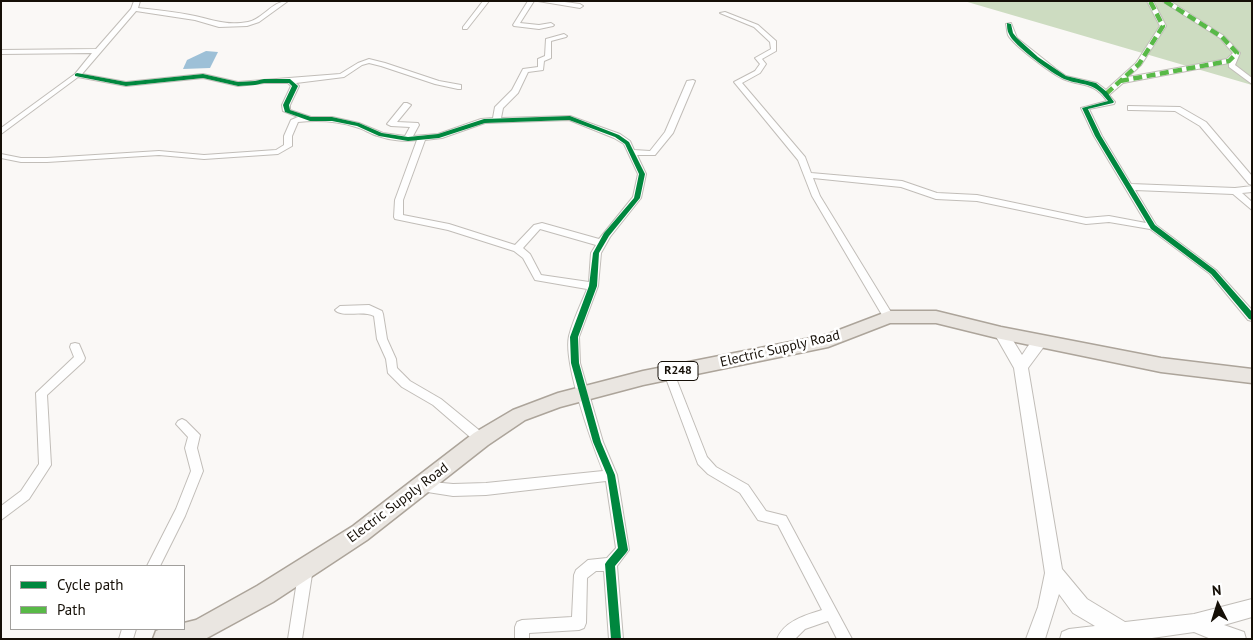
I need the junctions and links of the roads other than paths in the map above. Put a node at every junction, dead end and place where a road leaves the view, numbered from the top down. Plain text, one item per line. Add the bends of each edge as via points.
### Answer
1 (137, 1) edge
2 (285, 1) edge
3 (486, 1) edge
4 (531, 1) edge
5 (541, 1) edge
6 (1150, 1) edge
7 (1165, 1) edge
8 (580, 6) dead end
9 (134, 9) junction
10 (723, 14) dead end
11 (1009, 24) dead end
12 (551, 25) dead end
13 (465, 28) dead end
14 (564, 36) dead end
15 (98, 51) junction
16 (1, 52) edge
17 (1237, 53) junction
18 (77, 74) junction
19 (692, 80) dead end
20 (290, 81) junction
21 (1120, 81) junction
22 (1252, 82) edge
23 (458, 87) dead end
24 (1106, 94) junction
25 (407, 105) dead end
26 (1132, 108) dead end
27 (310, 119) junction
28 (498, 119) junction
29 (1, 132) edge
30 (421, 139) junction
31 (408, 140) junction
32 (633, 152) junction
33 (1, 156) edge
34 (809, 175) junction
35 (1252, 182) edge
36 (1128, 187) junction
37 (1252, 189) edge
38 (1235, 191) junction
39 (1252, 207) edge
40 (1153, 226) junction
41 (601, 243) junction
42 (517, 249) junction
43 (593, 286) junction
44 (340, 310) dead end
45 (890, 317) junction
46 (1252, 317) edge
47 (1001, 333) junction
48 (1041, 341) junction
49 (75, 347) dead end
50 (1021, 367) junction
51 (669, 373) junction
52 (1252, 376) edge
53 (583, 394) junction
54 (182, 424) dead end
55 (481, 439) junction
56 (611, 475) junction
57 (420, 486) junction
58 (1, 514) edge
59 (610, 564) junction
60 (154, 565) edge
61 (306, 567) junction
62 (1054, 573) junction
63 (1252, 608) edge
64 (832, 613) junction
65 (1194, 623) junction
66 (1123, 632) junction
67 (164, 639) edge
68 (295, 639) edge
69 (522, 639) edge
70 (616, 639) edge
71 (784, 639) edge
72 (845, 639) edge
73 (1035, 639) edge
74 (1069, 639) edge
75 (1237, 639) edge

1 - 9 street
2 - 9 street via 257,21 247,24 219,25 196,18
3 - 13 street
4 - 12 street via 516,25
5 - 8 street
6 - 21 street via 1163,26 1139,64
7 - 17 street via 1222,37
9 - 15 street
10 - 34 street via 756,26 773,41 774,50 758,58 763,64 758,72 738,82 802,159
11 - 24 street via 1012,37 1038,59 1064,77 1091,82
14 - 28 street via 548,40 548,58 540,59 541,69 525,70 515,91 499,107
15 - 16 street
15 - 18 street
17 - 21 street via 1229,61
17 - 22 street via 1230,66
18 - 20 street via 126,84 203,76 238,84
18 - 29 street
19 - 32 street via 669,132 652,153
20 - 23 street via 342,76 369,61
20 - 27 street via 295,86 286,105 287,111
21 - 24 street
24 - 36 street via 1111,102 1085,108
25 - 31 street via 392,124 415,125
26 - 35 street via 1177,109 1194,119
27 - 31 street via 332,119
27 - 33 street via 295,120 288,136 288,146 278,152 204,157 159,153 47,160
28 - 30 street
28 - 32 street via 570,118 617,136
30 - 31 street
30 - 42 street via 399,200 398,217 449,227
32 - 41 street via 642,174 637,198
34 - 40 street via 902,184 936,196 977,198 1086,221 1109,219
34 - 45 street via 816,196
36 - 38 street
36 - 40 street
37 - 38 street
38 - 39 street
40 - 46 street via 1213,272
41 - 42 street via 537,226
41 - 43 street via 596,253
42 - 43 street via 527,256 538,278
43 - 53 street via 574,337 575,363
44 - 55 street via 370,309 378,314 382,340 392,358 392,370
45 - 47 main road, Electric Supply Road / R248 via 936,317
45 - 51 main road, Electric Supply Road / R248 via 828,340
47 - 48 main road, Electric Supply Road / R248
47 - 50 main road
48 - 50 main road
48 - 52 main road, Electric Supply Road / R248 via 1161,365
49 - 58 street via 80,358 41,393 44,465 25,495
50 - 62 main road
51 - 53 main road, Electric Supply Road / R248
51 - 64 street via 702,460 717,476 746,490 762,516 782,520
53 - 55 main road, Electric Supply Road / R248 via 519,415
53 - 56 street
54 - 60 street via 194,435 192,448 197,471 181,512
55 - 57 main road, Electric Supply Road / R248
56 - 57 street via 478,489
56 - 59 street via 623,550
57 - 61 main road, Electric Supply Road / R248 via 360,533
59 - 69 street via 593,565 581,575 579,623 522,627
59 - 70 street
61 - 67 main road, Electric Supply Road / R248 via 199,630
61 - 68 street
62 - 66 main road via 1080,606
62 - 73 main road via 1050,599
63 - 65 main road
64 - 71 street via 801,624
64 - 72 street
65 - 66 main road
65 - 75 main road
66 - 74 main road

